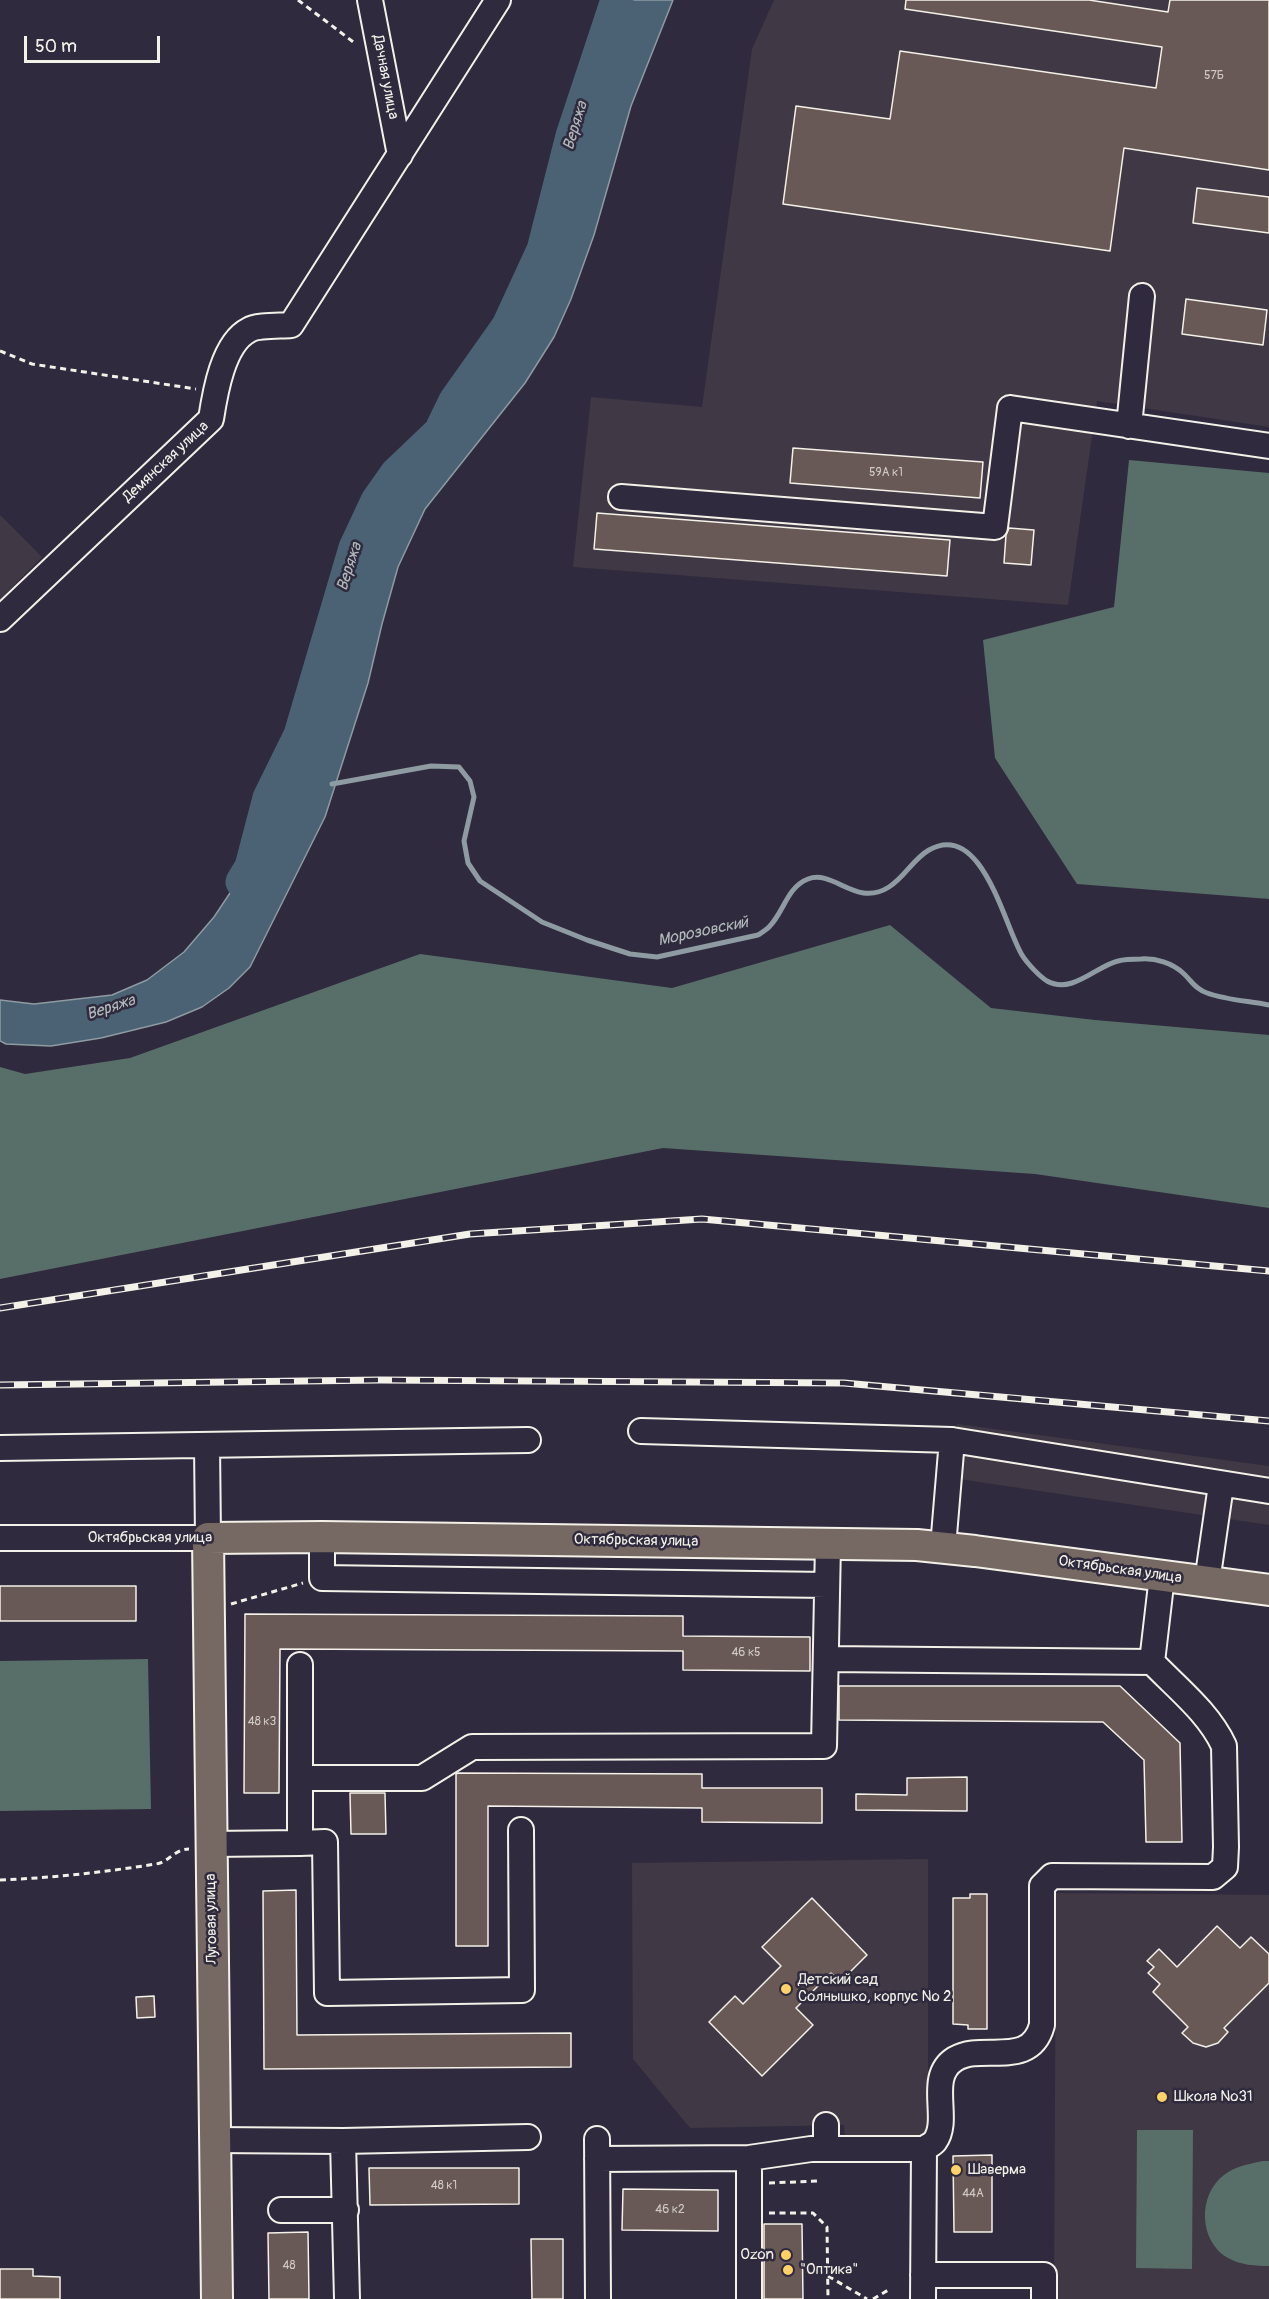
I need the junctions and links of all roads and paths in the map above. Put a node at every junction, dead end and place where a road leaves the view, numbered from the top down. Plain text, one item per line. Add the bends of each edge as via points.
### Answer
1 (298, 0) edge
2 (370, 0) edge
3 (498, 0) edge
4 (381, 57) junction
5 (400, 155) junction
6 (1142, 296) dead end
7 (0, 351) edge
8 (216, 393) junction
9 (1129, 426) junction
10 (1269, 446) edge
11 (621, 497) dead end
12 (0, 619) edge
13 (641, 1431) dead end
14 (528, 1440) dead end
15 (951, 1440) junction
16 (207, 1445) junction
17 (0, 1448) edge
18 (1221, 1485) junction
19 (1269, 1491) edge
20 (322, 1537) junction
21 (0, 1538) edge
22 (208, 1538) junction
23 (828, 1544) junction
24 (943, 1547) junction
25 (1162, 1576) junction
26 (1207, 1582) junction
27 (827, 1585) junction
28 (1269, 1590) edge
29 (826, 1659) junction
30 (1152, 1662) junction
31 (300, 1665) dead end
32 (300, 1778) junction
33 (521, 1830) dead end
34 (300, 1843) junction
35 (211, 1847) junction
36 (0, 1880) edge
37 (528, 2138) dead end
38 (215, 2140) junction
39 (343, 2141) junction
40 (924, 2149) junction
41 (748, 2158) junction
42 (818, 2181) dead end
43 (768, 2183) dead end
44 (280, 2210) dead end
45 (346, 2210) junction
46 (759, 2213) dead end
47 (923, 2275) junction
48 (828, 2276) junction
49 (890, 2289) dead end
50 (217, 2299) edge
51 (347, 2299) edge
52 (598, 2299) edge
53 (749, 2299) edge
54 (828, 2299) edge
55 (867, 2299) edge
56 (873, 2299) edge
57 (923, 2299) edge
58 (1044, 2299) edge

1 - 4 path
2 - 4 street, Дачная улица
3 - 5 street
4 - 5 street, Дачная улица
5 - 8 street, Демянская улица via 291,325 249,329 231,346
6 - 9 street
7 - 8 path via 32,364
8 - 12 street, Демянская улица via 211,419
9 - 10 street
9 - 11 street via 1011,408 995,527
13 - 15 street
14 - 16 street
15 - 18 street
15 - 24 street
16 - 17 street
16 - 22 street
18 - 19 street
18 - 26 street
20 - 22 main road, Октябрьская улица
20 - 23 main road, Октябрьская улица
20 - 27 street via 322,1578
21 - 22 street, Октябрьская улица
22 - 35 main road, Луговая улица
23 - 24 main road, Октябрьская улица
23 - 27 street
24 - 25 main road, Октябрьская улица
25 - 26 main road, Октябрьская улица
25 - 30 street
26 - 28 main road, Октябрьская улица
27 - 29 street
29 - 30 street
29 - 32 street via 824,1746 472,1747 422,1778
30 - 40 street via 1207,1719 1224,1746 1225,1867 1213,1877 1052,1876 1042,1886 1039,2036 1014,2052 966,2055 954,2060 944,2073 940,2090 940,2131 935,2142
31 - 32 street
32 - 34 street
33 - 34 street via 522,1990 327,1993 325,1842
34 - 35 street
35 - 36 path via 181,1849 160,1863 117,1870
35 - 38 main road, Луговая улица
37 - 39 street
38 - 39 street
38 - 50 main road, Луговая улица
39 - 45 street
40 - 41 street via 826,2137
40 - 47 street
41 - 52 street via 597,2149
41 - 53 street
42 - 43 path
44 - 45 street
45 - 51 street
46 - 48 path via 805,2212 821,2219 827,2227
47 - 57 street
47 - 58 street via 1044,2275
48 - 54 path
48 - 55 path
49 - 56 path

